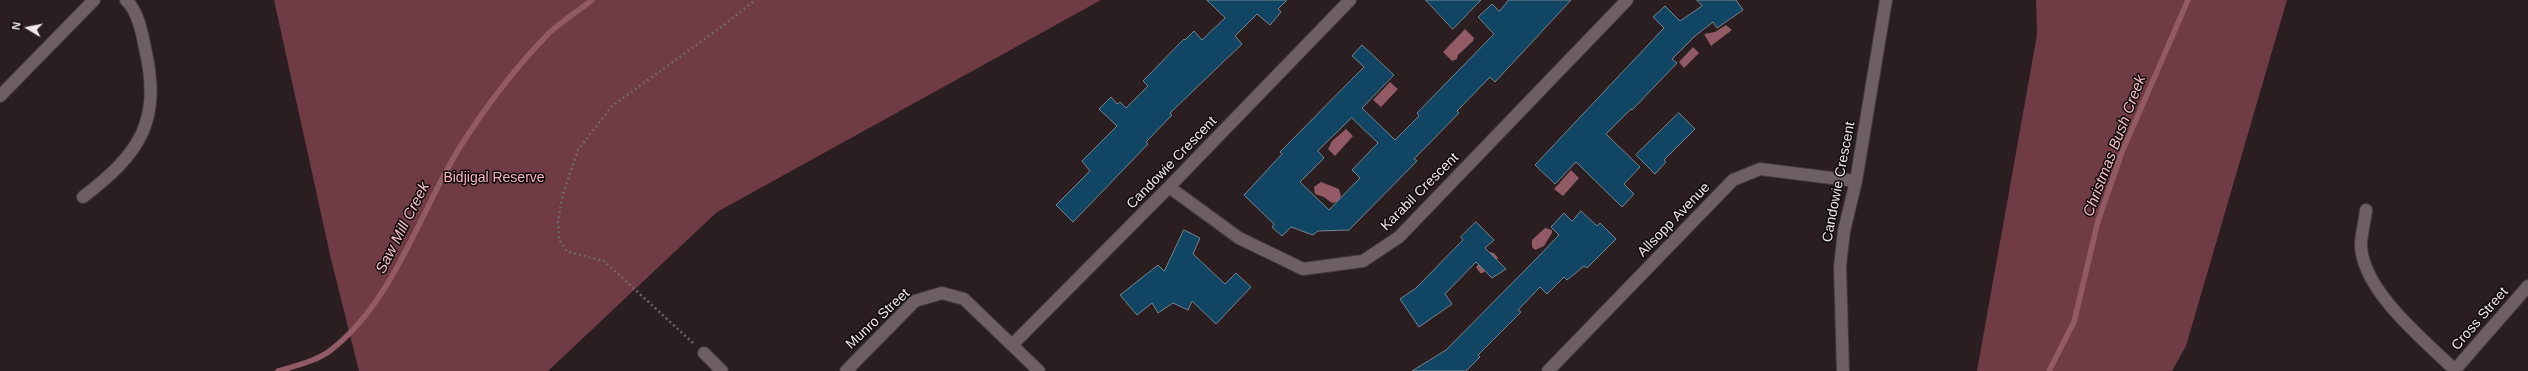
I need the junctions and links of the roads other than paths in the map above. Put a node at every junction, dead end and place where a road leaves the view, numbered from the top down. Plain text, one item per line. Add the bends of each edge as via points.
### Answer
1 (94, 0) edge
2 (126, 0) edge
3 (1350, 0) edge
4 (1627, 0) edge
5 (1886, 0) edge
6 (0, 96) edge
7 (1856, 182) junction
8 (1169, 187) junction
9 (83, 197) dead end
10 (2366, 210) dead end
11 (2528, 286) edge
12 (1013, 344) junction
13 (704, 353) road end
14 (722, 371) edge
15 (846, 371) edge
16 (1039, 371) edge
17 (1548, 371) edge
18 (1843, 371) edge
19 (2454, 371) edge

1 - 6 street
2 - 9 street via 141,31 150,68 152,100 147,123 126,160
3 - 8 street, Candowie Crescent
4 - 8 street, Karabil Crescent via 1399,238 1363,261 1303,269 1239,238
5 - 7 street, Candowie Crescent
7 - 17 street, Allsopp Avenue via 1760,169 1733,180
7 - 18 street, Candowie Crescent via 1844,231 1840,266
8 - 12 street, Candowie Crescent
10 - 19 street via 2361,246 2382,298
11 - 19 street, Cross Street
12 - 15 street, Munro Street via 964,300 942,293 914,301
12 - 16 street, Munro Street
13 - 14 street

